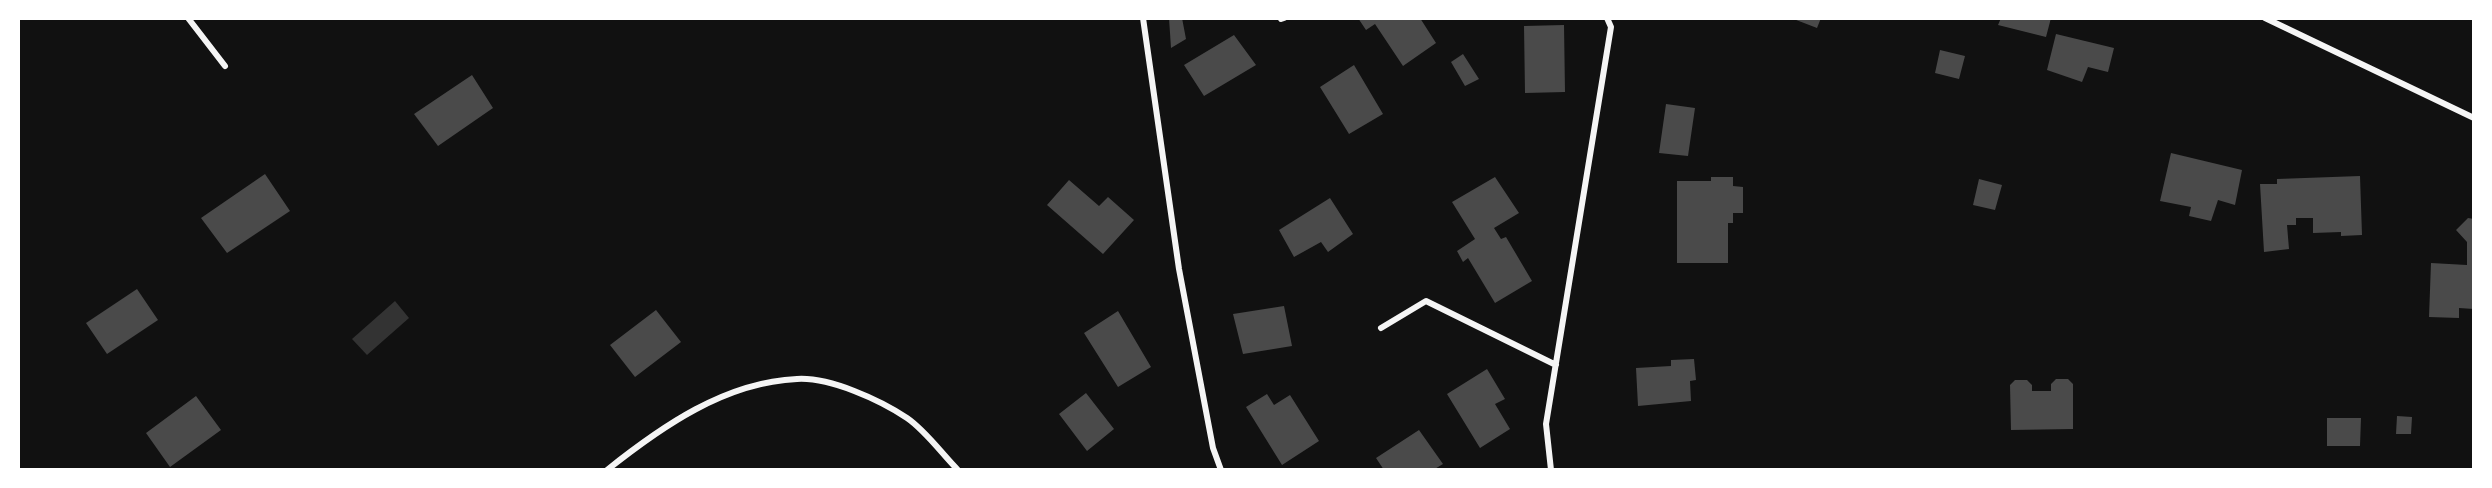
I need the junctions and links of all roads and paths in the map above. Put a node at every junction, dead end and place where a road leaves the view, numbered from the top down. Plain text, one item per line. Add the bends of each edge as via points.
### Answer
1 (188, 18) edge
2 (1143, 18) edge
3 (1607, 18) edge
4 (2265, 18) edge
5 (225, 66) dead end
6 (2474, 118) edge
7 (1381, 328) dead end
8 (1556, 365) junction
9 (607, 470) edge
10 (958, 470) edge
11 (1221, 470) edge
12 (1551, 470) edge

1 - 5 street
2 - 11 street via 1179,268 1213,448
3 - 8 street via 1611,27
4 - 6 street
7 - 8 street via 1426,301
8 - 12 street via 1546,424
9 - 10 street via 685,414 748,388 798,379 857,390 909,419

